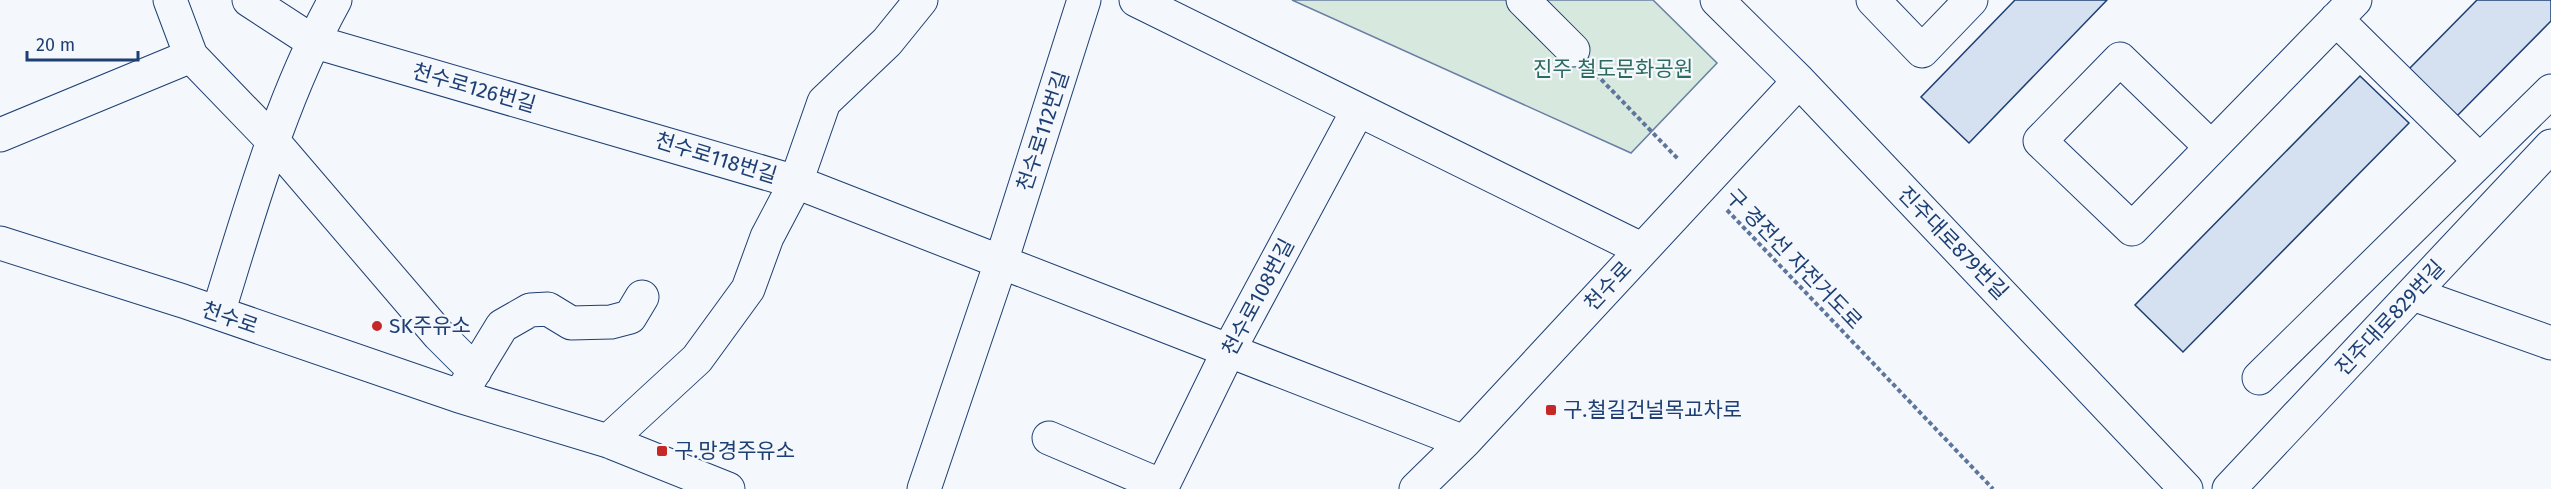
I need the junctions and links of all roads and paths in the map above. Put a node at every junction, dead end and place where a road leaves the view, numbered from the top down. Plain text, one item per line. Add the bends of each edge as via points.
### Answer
1 (170, 0) edge
2 (249, 0) edge
3 (335, 0) edge
4 (921, 0) edge
5 (1084, 0) edge
6 (1136, 0) edge
7 (1523, 0) edge
8 (1717, 0) edge
9 (1873, 0) edge
10 (1971, 0) edge
11 (2346, 10) edge
12 (312, 41) junction
13 (1573, 50) joint
14 (191, 56) junction
15 (1799, 81) junction
16 (2551, 91) edge
17 (1358, 110) junction
18 (0, 135) edge
19 (635, 135) joint
20 (272, 140) junction
21 (2551, 146) edge
22 (2211, 147) junction
23 (2480, 161) junction
24 (796, 182) junction
25 (1702, 184) junction
26 (0, 243) edge
27 (1641, 249) junction
28 (1001, 262) junction
29 (2413, 294) junction
30 (642, 297) dead end
31 (218, 313) junction
32 (2551, 343) edge
33 (1229, 350) junction
34 (2259, 378) dead end
35 (467, 384) junction
36 (1049, 438) dead end
37 (608, 441) junction
38 (1464, 442) junction
39 (1161, 488) edge
40 (728, 489) edge
41 (924, 489) edge
42 (1416, 489) edge
43 (1993, 489) edge
44 (2186, 489) edge
45 (2229, 489) edge

1 - 14 street
2 - 12 street, 천수로126번길
3 - 12 street
4 - 24 street, 천수로118번길 via 887,42 824,102
5 - 28 street, 천수로112번길
6 - 17 street
7 - 13 street
8 - 15 street, 진주대로879번길
9 - 10 street via 1922,51
11 - 22 street
11 - 23 street
12 - 19 street, 천수로126번길
12 - 20 street
13 - 25 path, 구 경전선 자전거도로
14 - 18 street
14 - 20 street
15 - 25 street, 천수로
15 - 44 street, 진주대로879번길
16 - 23 street
17 - 27 street
17 - 33 street, 천수로108번길
19 - 24 street, 천수로118번길
20 - 31 street
20 - 35 street via 439,335
21 - 29 street, 진주대로829번길
22 - 22 street via 2120,58 2040,141 2132,230
23 - 34 street
24 - 28 street, 천수로118번길
24 - 37 street, 천수로118번길 via 767,237 748,289 697,359
25 - 27 street, 천수로
25 - 43 path, 구 경전선 자전거도로
26 - 31 street, 천수로
27 - 38 street, 천수로
28 - 33 street
28 - 41 street, 천수로112번길
29 - 32 street
29 - 45 street, 진주대로829번길
30 - 35 street via 630,317 611,322 571,323 548,309 530,310 501,326
31 - 35 street, 천수로
33 - 38 street
33 - 39 street, 천수로108번길
35 - 37 street, 천수로
36 - 39 street, 천수로108번길
37 - 40 street, 천수로
38 - 42 street, 천수로

